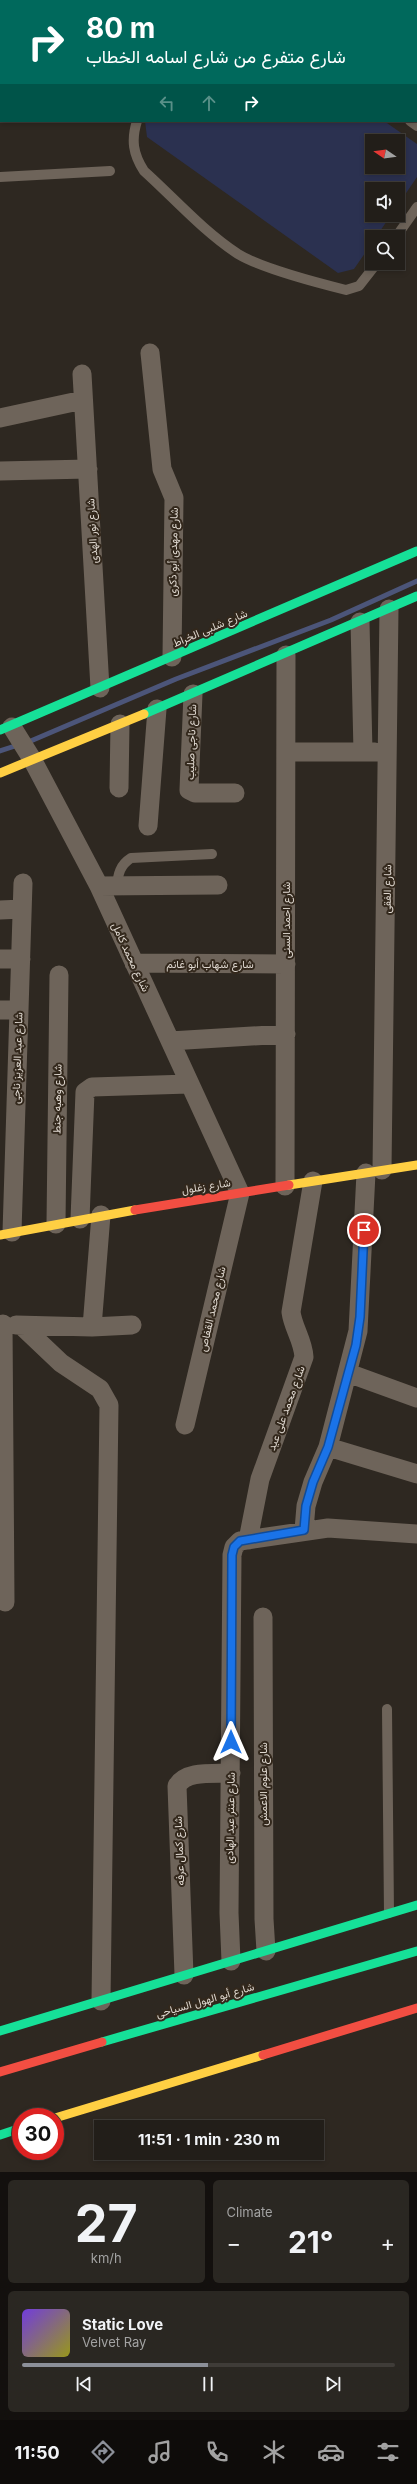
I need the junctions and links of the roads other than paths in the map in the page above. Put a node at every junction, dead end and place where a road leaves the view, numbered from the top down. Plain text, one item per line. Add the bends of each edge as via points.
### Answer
1 (137, 122) edge
2 (110, 171) dead end
3 (0, 177) edge
4 (417, 208) edge
5 (401, 230) edge
6 (372, 270) edge
7 (150, 353) dead end
8 (82, 374) dead end
9 (83, 400) junction
10 (0, 418) edge
11 (88, 469) junction
12 (0, 471) edge
13 (417, 551) edge
14 (417, 596) edge
15 (389, 608) junction
16 (360, 622) junction
17 (286, 655) junction
18 (172, 657) junction
19 (100, 688) junction
20 (193, 694) junction
21 (157, 709) junction
22 (120, 724) junction
23 (9, 730) edge
24 (286, 752) junction
25 (362, 752) junction
26 (389, 752) junction
27 (30, 755) junction
28 (0, 773) edge
29 (119, 788) dead end
30 (235, 793) dead end
31 (148, 826) dead end
32 (212, 854) dead end
33 (23, 883) dead end
34 (218, 885) dead end
35 (108, 886) junction
36 (22, 909) junction
37 (0, 910) edge
38 (0, 959) edge
39 (21, 959) junction
40 (134, 963) junction
41 (286, 964) junction
42 (59, 975) dead end
43 (0, 1010) edge
44 (19, 1010) junction
45 (286, 1034) junction
46 (170, 1041) junction
47 (189, 1084) junction
48 (417, 1165) edge
49 (374, 1172) junction
50 (313, 1181) junction
51 (285, 1186) junction
52 (240, 1193) junction
53 (102, 1216) junction
54 (80, 1219) junction
55 (56, 1224) junction
56 (6, 1234) edge
57 (2, 1324) edge
58 (132, 1325) dead end
59 (22, 1326) junction
60 (92, 1327) junction
61 (348, 1373) junction
62 (417, 1398) edge
63 (185, 1425) dead end
64 (328, 1447) junction
65 (417, 1474) edge
66 (304, 1530) junction
67 (417, 1534) edge
68 (248, 1540) junction
69 (5, 1602) dead end
70 (263, 1617) dead end
71 (387, 1709) dead end
72 (231, 1773) junction
73 (417, 1905) edge
74 (389, 1913) junction
75 (266, 1951) junction
76 (417, 1951) edge
77 (408, 1954) junction
78 (231, 1961) junction
79 (417, 1963) edge
80 (184, 1975) junction
81 (101, 2001) junction
82 (417, 2008) edge
83 (0, 2031) edge
84 (0, 2072) edge
85 (64, 2115) edge
86 (12, 2131) edge
87 (0, 2135) edge

1 - 6 lane via 133,148 144,171 239,255 346,290 359,286
2 - 3 lane
4 - 5 lane
7 - 18 street, شارع مهدى أبو ذكرى via 162,469 174,498
8 - 9 street, شارع نور الهدى
9 - 10 street
9 - 11 street, شارع نور الهدى
11 - 12 street
11 - 19 street, شارع نور الهدى
13 - 18 street, شارع شلبى الخراط
14 - 15 street
15 - 16 street
15 - 26 street, شارع الفقى
16 - 17 street
16 - 25 street
17 - 20 street
17 - 24 street, شارع احمد السنى
18 - 19 street, شارع شلبى الخراط
19 - 23 street, شارع شلبى الخراط
20 - 21 street
20 - 30 street, شارع ناجى صليب via 189,790 195,793
21 - 22 street
21 - 31 street
22 - 27 street
22 - 29 street
23 - 27 street, شارع محمد كامل
24 - 25 street
24 - 41 street, شارع احمد السنى
25 - 26 street
26 - 49 street, شارع الفقى
27 - 28 street
27 - 35 street, شارع محمد كامل
32 - 35 lane via 131,858 123,862 118,874
33 - 36 street, شارع عبد العزيز ناجى
34 - 35 street
35 - 40 street, شارع محمد كامل
36 - 37 street
36 - 39 street, شارع عبد العزيز ناجى
38 - 39 street
39 - 44 street, شارع عبد العزيز ناجى
40 - 41 street, شارع شهاب أبو غانم
40 - 46 street, شارع محمد كامل
41 - 45 street, شارع احمد السنى
42 - 55 street, شارع وهبه جنط
43 - 44 street
44 - 56 street, شارع عبد العزيز ناجى
45 - 46 street
45 - 51 street, شارع احمد السنى
46 - 47 street, شارع محمد كامل
47 - 52 street, شارع محمد كامل
47 - 54 street via 92,1087 83,1096
48 - 49 street, شارع زغلول
49 - 50 street, شارع زغلول
49 - 61 street, شارع الفقى via 360,1317
50 - 51 street, شارع زغلول
50 - 68 street, شارع محمد على عيد via 291,1312 304,1357 260,1479
51 - 52 street, شارع زغلول
52 - 53 street, شارع زغلول
52 - 63 street, شارع محمد القفاص
53 - 54 street, شارع زغلول
53 - 60 street
54 - 55 street, شارع زغلول
55 - 56 street, شارع زغلول
57 - 59 street
57 - 69 street
58 - 60 street
59 - 60 street
59 - 81 street via 61,1363 100,1389 109,1405
61 - 62 street
61 - 64 street, شارع الفقى
64 - 65 street
64 - 66 street, شارع الفقى via 306,1506
66 - 67 street via 328,1528
66 - 68 street
68 - 72 street, شارع عنتر عبد الهادى via 240,1541 234,1547 232,1555
70 - 75 street, شارع علوم الاعمش
71 - 74 lane
72 - 78 street, شارع عنتر عبد الهادى
72 - 80 street, شارع كمال عرفه via 188,1776 181,1779 177,1786
73 - 74 street
74 - 75 street
75 - 78 street
76 - 77 street, شارع أبو الهول السياحى
77 - 79 street
77 - 84 street, شارع أبو الهول السياحى
78 - 80 street
80 - 81 street
81 - 83 street
82 - 85 street
86 - 87 street

